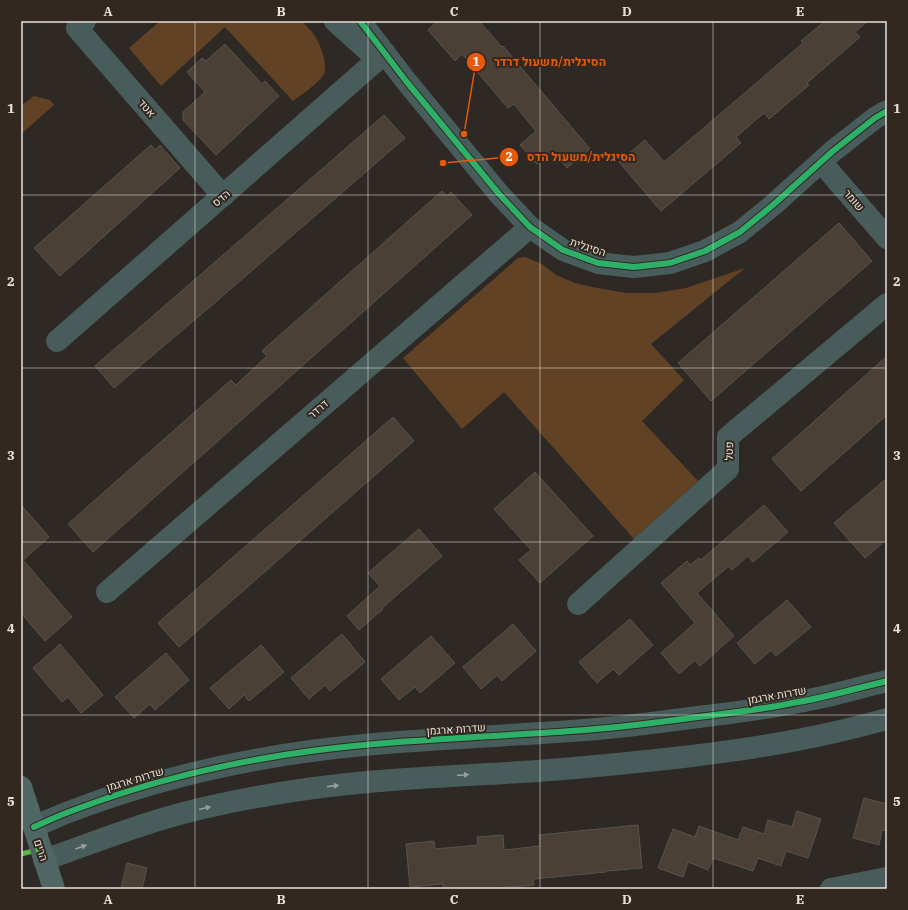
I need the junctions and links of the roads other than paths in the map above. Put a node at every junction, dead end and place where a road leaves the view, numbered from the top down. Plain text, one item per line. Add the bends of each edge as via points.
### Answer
1 (85, 21) edge
2 (336, 21) edge
3 (360, 21) edge
4 (381, 57) junction
5 (887, 111) edge
6 (821, 162) junction
7 (223, 196) junction
8 (530, 227) junction
9 (887, 238) edge
10 (887, 304) edge
11 (57, 341) dead end
12 (107, 592) dead end
13 (578, 604) dead end
14 (887, 681) edge
15 (887, 719) edge
16 (21, 787) edge
17 (34, 827) junction
18 (44, 860) junction
19 (887, 878) edge
20 (54, 889) edge
21 (831, 889) edge

1 - 7 street, אטד via 77,28
2 - 4 street, הסיגלית
3 - 4 street, הסיגלית
4 - 7 street, הדס
4 - 8 street, הסיגלית via 421,99 499,194
5 - 6 street, הסיגלית
6 - 8 street, הסיגלית via 740,232 705,251 670,263 634,267 598,263 563,250
6 - 9 street, שומר
7 - 11 street, הדס
8 - 12 street, דרדר
10 - 13 street, פטל via 728,437 728,469
14 - 17 street, שדרות ארגמן via 799,702 674,721 584,730 374,744 254,760 202,771 111,796
18 -> 15 street via 164,818 260,797 378,781 581,767 716,753 806,739
16 - 17 main road, הרים
17 - 18 main road, הרים
18 - 20 main road, הרים
19 - 21 street

